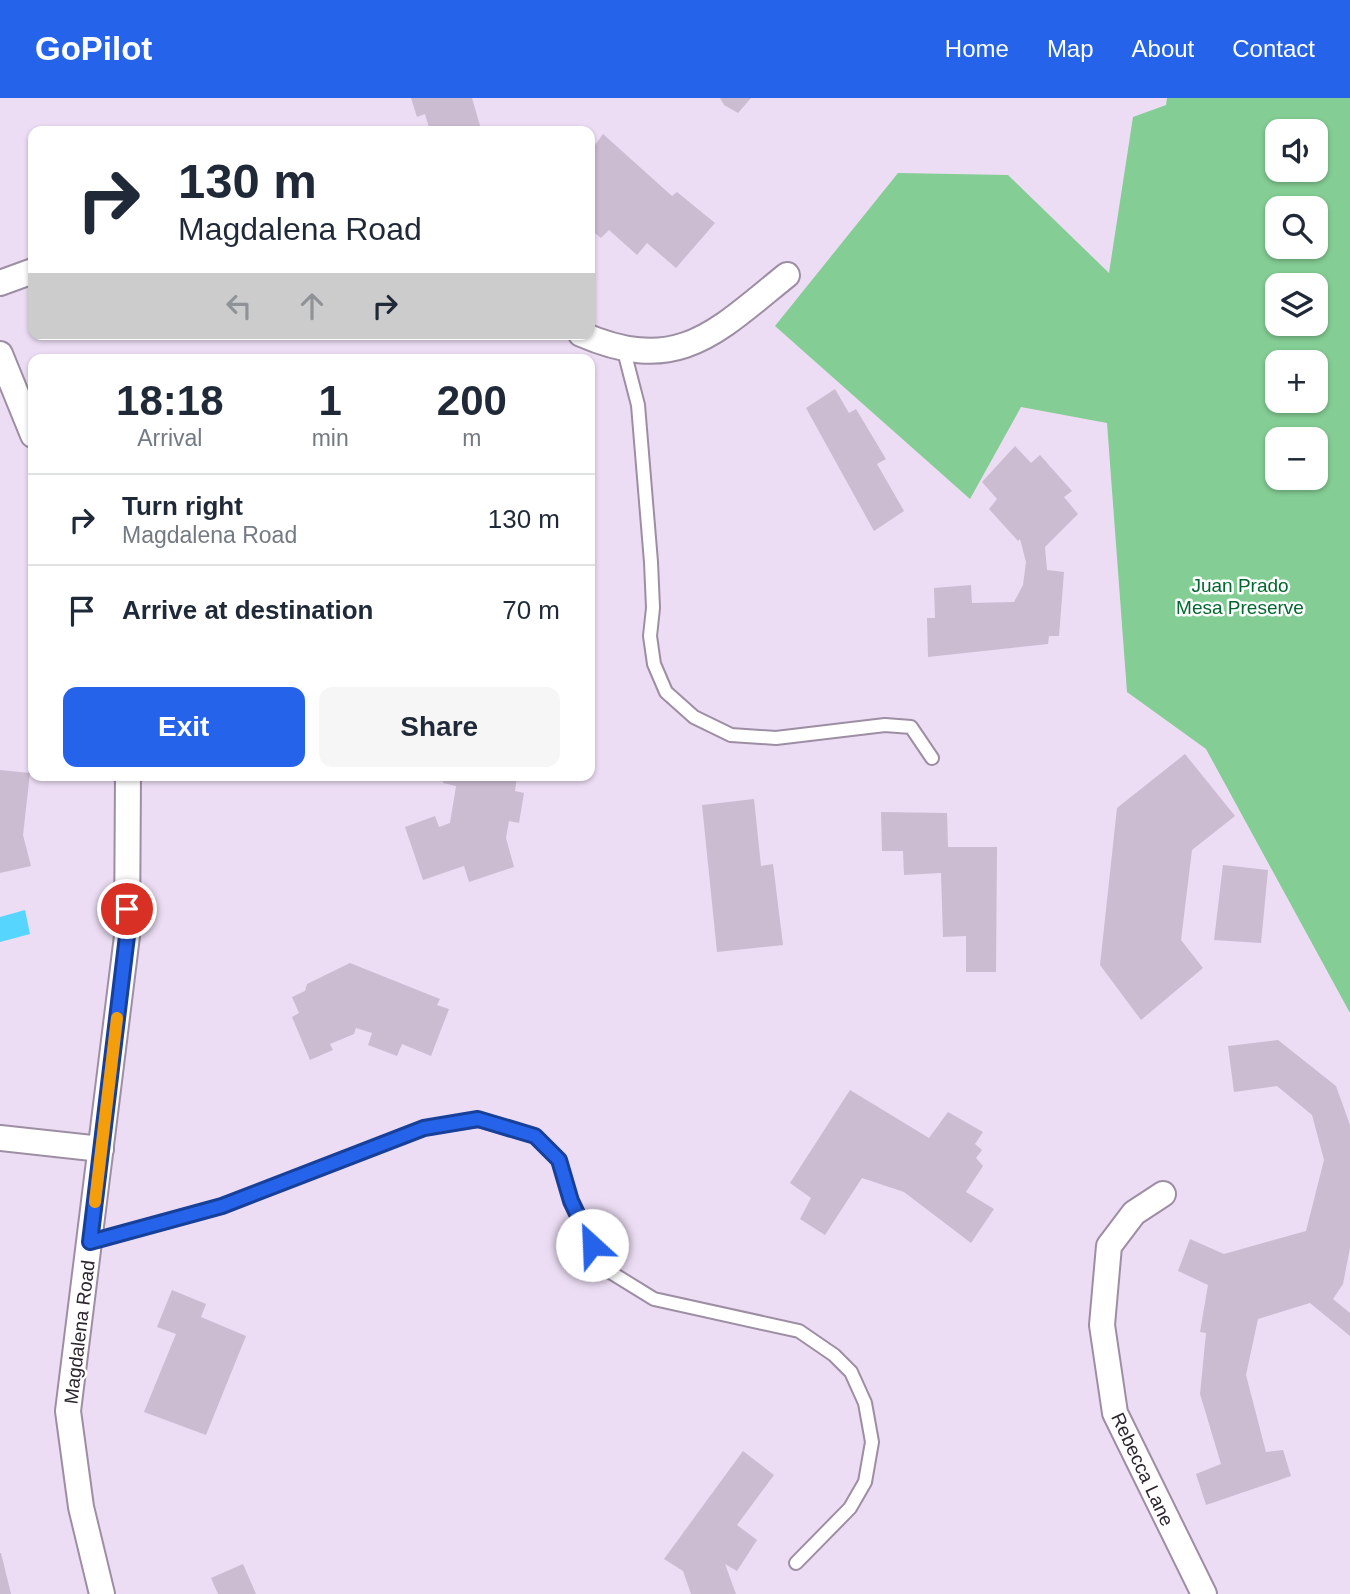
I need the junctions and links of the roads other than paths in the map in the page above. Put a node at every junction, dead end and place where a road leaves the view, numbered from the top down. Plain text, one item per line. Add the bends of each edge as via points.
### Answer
1 (28, 273) edge
2 (787, 275) dead end
3 (0, 283) edge
4 (595, 340) edge
5 (622, 347) junction
6 (0, 354) edge
7 (28, 423) edge
8 (932, 758) dead end
9 (128, 781) edge
10 (0, 1138) edge
11 (101, 1149) junction
12 (1163, 1194) dead end
13 (90, 1242) junction
14 (796, 1563) dead end
15 (102, 1594) edge
16 (1203, 1594) edge

1 - 3 street
2 - 5 street via 712,336 668,352
4 - 5 street
5 - 8 lane via 638,405 651,562 650,636 654,664 666,692 694,718 731,735 776,738 885,724 911,727
6 - 7 street
9 - 11 street, Magdalena Road via 127,936
10 - 11 street
11 - 13 street, Magdalena Road
12 - 16 street, Rebecca Lane via 1134,1213 1110,1246 1102,1325 1115,1413
13 - 14 lane via 222,1206 424,1128 478,1119 535,1136 559,1160 571,1201 602,1268 654,1299 799,1331 850,1372 865,1403 872,1442 865,1482 850,1508
13 - 15 street, Magdalena Road via 68,1411 81,1507

